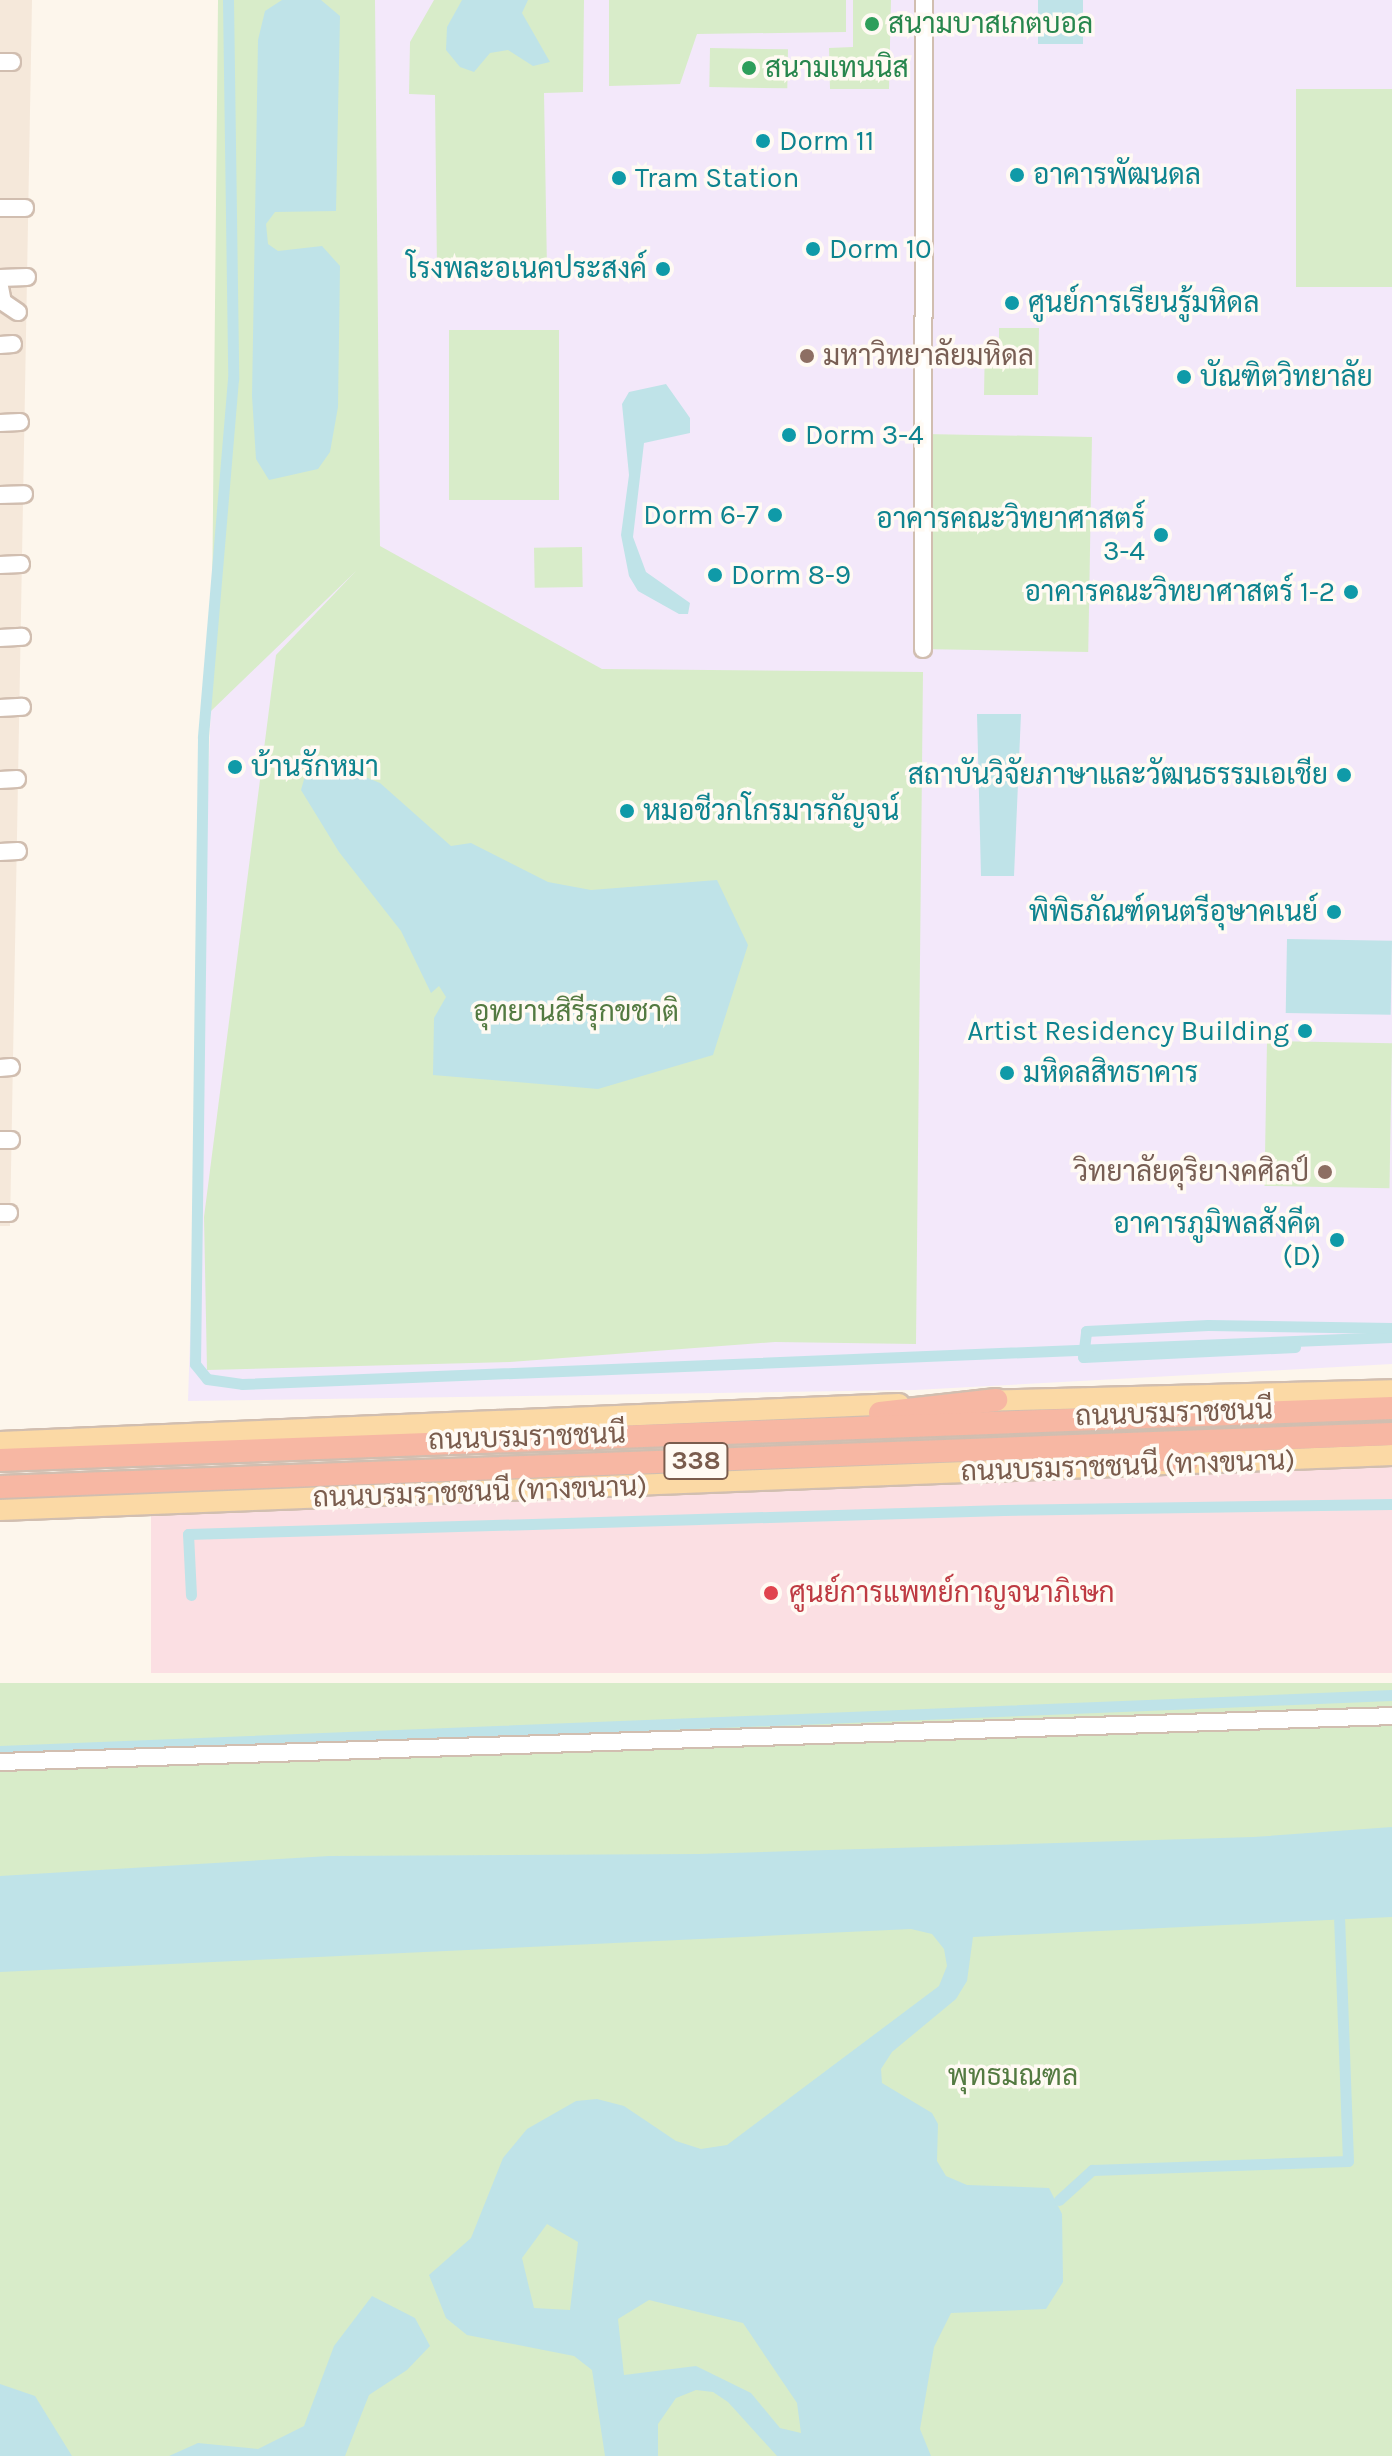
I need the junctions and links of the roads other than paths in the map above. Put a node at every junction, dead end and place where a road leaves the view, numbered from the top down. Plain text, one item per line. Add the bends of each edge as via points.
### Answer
1 (924, 0) edge
2 (0, 208) edge
3 (25, 208) dead end
4 (27, 277) dead end
5 (0, 278) edge
6 (0, 287) edge
7 (18, 312) dead end
8 (20, 422) dead end
9 (0, 423) edge
10 (24, 494) dead end
11 (0, 495) edge
12 (21, 564) dead end
13 (0, 565) edge
14 (22, 637) dead end
15 (0, 638) edge
16 (923, 649) dead end
17 (22, 707) dead end
18 (0, 708) edge
19 (17, 779) dead end
20 (0, 780) edge
21 (18, 851) dead end
22 (0, 852) edge
23 (1392, 1390) edge
24 (996, 1400) junction
25 (1392, 1408) edge
26 (708, 1432) junction
27 (1392, 1434) edge
28 (0, 1442) edge
29 (972, 1451) junction
30 (1392, 1455) edge
31 (0, 1460) edge
32 (1187, 1462) junction
33 (0, 1487) edge
34 (0, 1510) edge
35 (1392, 1716) edge
36 (0, 1762) edge

1 - 16 street
2 - 3 street
4 - 5 street
6 - 7 street via 3,302
8 - 9 street
10 - 11 street
12 - 13 street
14 - 15 street
17 - 18 street
19 - 20 street
21 - 22 street
23 - 24 main road, 338
24 - 26 highway
24 - 28 main road, 338
25 - 26 highway, ถนนบรมราชชนนี / 338
26 - 31 highway, ถนนบรมราชชนนี / 338
27 - 29 highway, ถนนบรมราชชนนี / 338
29 - 32 highway
29 - 33 highway, ถนนบรมราชชนนี / 338
30 - 32 main road, ถนนบรมราชชนนี (ทางขนาน) / 338
32 - 34 main road, ถนนบรมราชชนนี (ทางขนาน) / 338
35 - 36 street

